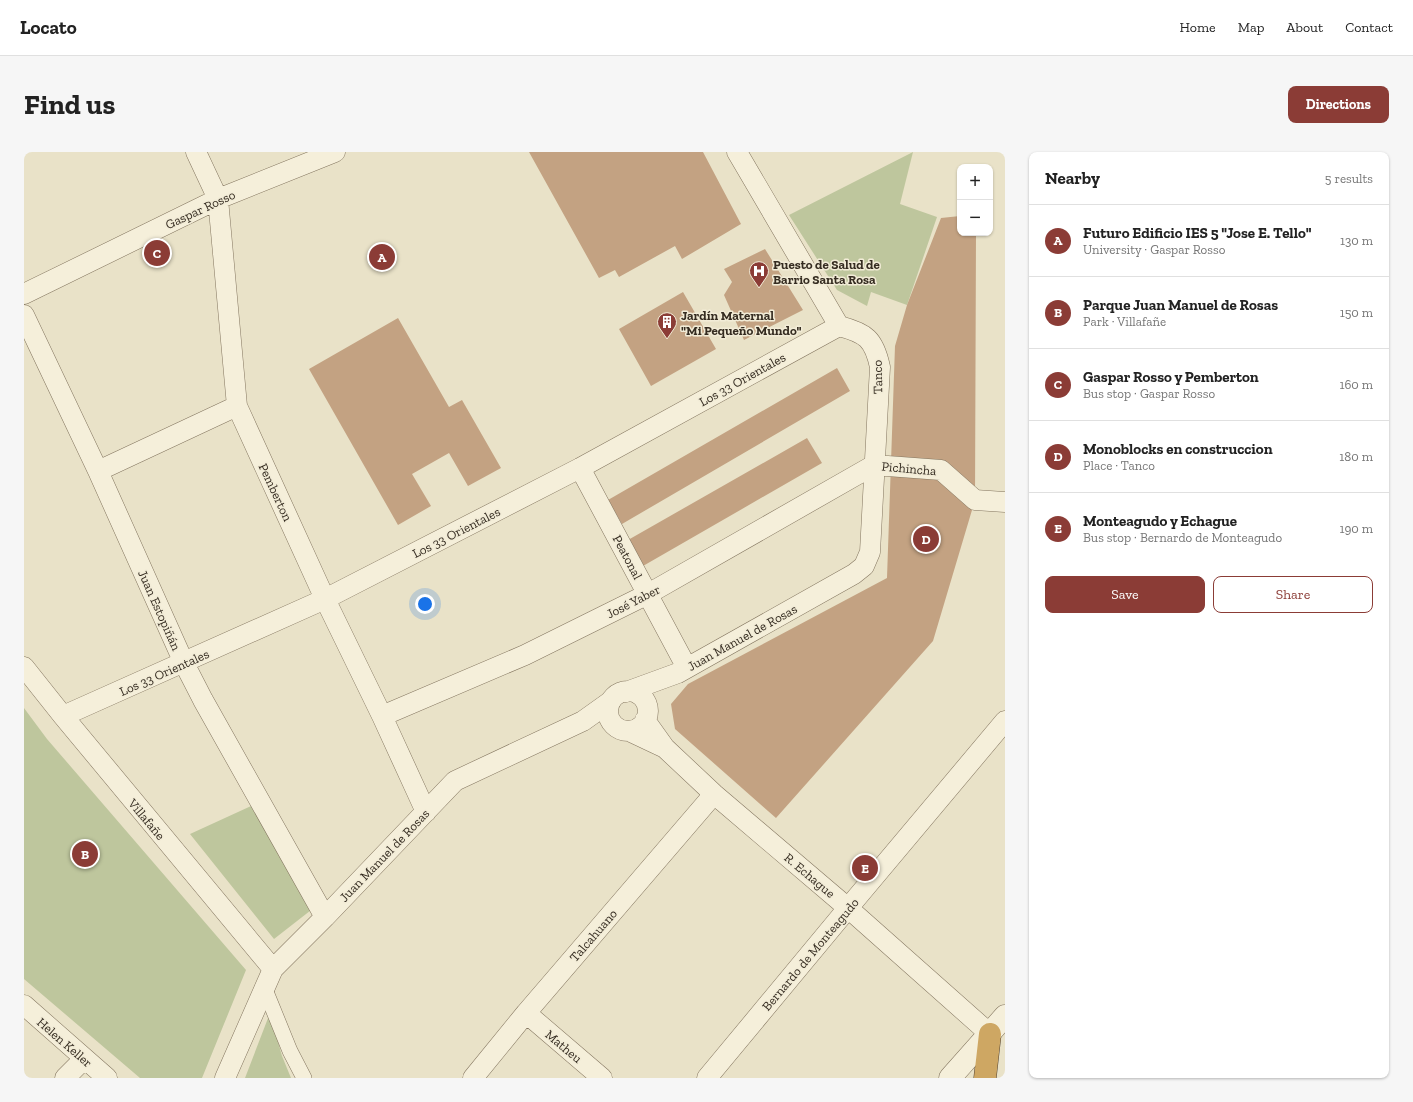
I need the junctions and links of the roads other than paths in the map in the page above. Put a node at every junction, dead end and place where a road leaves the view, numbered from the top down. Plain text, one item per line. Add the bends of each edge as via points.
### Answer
1 (196, 152) edge
2 (335, 152) edge
3 (737, 152) edge
4 (218, 199) junction
5 (24, 294) edge
6 (24, 315) edge
7 (839, 326) junction
8 (237, 406) junction
9 (874, 465) junction
10 (580, 468) junction
11 (98, 471) junction
12 (1005, 502) edge
13 (854, 574) joint
14 (648, 594) junction
15 (325, 599) junction
16 (184, 663) junction
17 (24, 667) edge
18 (682, 671) junction
19 (618, 696) junction
20 (63, 716) junction
21 (382, 716) junction
22 (583, 721) junction
23 (1005, 721) edge
24 (636, 723) junction
25 (714, 794) junction
26 (426, 812) junction
27 (848, 908) junction
28 (325, 917) junction
29 (273, 969) junction
30 (264, 987) junction
31 (24, 1005) edge
32 (526, 1013) junction
33 (1005, 1016) edge
34 (990, 1034) junction
35 (84, 1059) junction
36 (65, 1078) edge
37 (106, 1078) edge
38 (225, 1078) edge
39 (304, 1078) edge
40 (473, 1078) edge
41 (602, 1078) edge
42 (708, 1078) edge
43 (950, 1078) edge
44 (985, 1078) edge

1 - 4 street, Pemberton
2 - 4 street, Gaspar Rosso
3 - 7 street
4 - 5 street, Gaspar Rosso
4 - 8 street, Pemberton
6 - 11 street, Juan Estopiñán
7 - 9 street, Tanco via 852,329 869,339 877,355 880,367
7 - 10 street, Los 33 Orientales
8 - 11 street
8 - 15 street, Pemberton
9 - 12 street, Pichincha via 941,470 975,500
9 - 13 street, Tanco via 870,552 864,566
9 - 14 street, José Yaber
10 - 14 street, Peatonal
10 - 15 street, Los 33 Orientales
11 - 16 street, Juan Estopiñán
13 - 18 street, Juan Manuel de Rosas
14 - 18 street, Peatonal
14 - 21 street, José Yaber via 525,655
15 - 16 street, Los 33 Orientales
15 - 21 street, Pemberton
16 - 20 street, Los 33 Orientales
16 - 28 street, Juan Estopiñán
17 - 20 street, Villafañe
18 - 19 street, Juan Manuel de Rosas
18 - 24 street
19 - 22 street, Juan Manuel de Rosas
19 - 24 street via 638,694 646,703
19 - 24 street via 608,708 610,721 615,727
20 - 29 street, Villafañe
21 - 26 street, Pemberton
22 - 24 street
22 - 26 street, Juan Manuel de Rosas via 455,781
23 - 27 street, Bernardo de Monteagudo
24 - 25 street, R. Echague
25 - 27 street, R. Echague
25 - 32 street, Talcahuano
26 - 28 street, Juan Manuel de Rosas
27 - 34 street, R. Echague
27 - 42 street, Bernardo de Monteagudo
28 - 29 street, Juan Manuel de Rosas
29 - 30 street, Juan Manuel de Rosas
30 - 38 street, Juan Manuel de Rosas
30 - 39 street
31 - 35 street, Helen Keller
32 - 40 street, Talcahuano
32 - 41 street, Matheu
33 - 34 street
34 - 43 street
34 - 44 highway
35 - 36 street
35 - 37 street, Helen Keller

